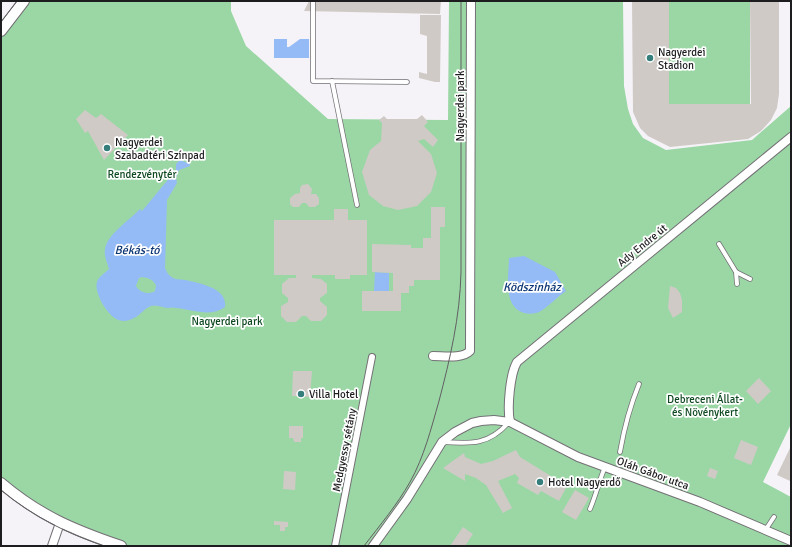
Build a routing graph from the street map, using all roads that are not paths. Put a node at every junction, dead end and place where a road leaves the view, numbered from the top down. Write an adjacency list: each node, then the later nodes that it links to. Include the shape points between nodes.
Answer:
1 (24, 1): 4 (street)
2 (313, 1): 5 (lane, via 313,81)
3 (471, 1): 13 (street, Nagyerdei park, via 470,351 466,355)
4 (1, 32)
5 (332, 81): 6 (lane); 8 (lane)
6 (407, 82)
7 (791, 137): 16 (street, Ady Endre út, via 517,362 512,374)
8 (357, 205)
9 (719, 244): 10 (lane)
10 (736, 272): 11 (lane); 12 (lane)
11 (750, 279)
12 (737, 284)
13 (433, 356)
14 (372, 358): 28 (street, Medgyessy sétány)
15 (639, 384): 18 (lane, via 623,433)
16 (510, 422): 17 (street, via 494,420 472,423); 17 (lane, via 486,440 474,443); 19 (street, Oláh Gábor utca, via 578,457)
17 (442, 442): 29 (street, via 407,499)
18 (620, 452)
19 (605, 467): 21 (lane); 24 (street, Oláh Gábor utca)
20 (1, 483): 23 (street, via 17,497)
21 (590, 509)
22 (774, 517): 24 (lane)
23 (60, 523): 26 (street); 27 (street)
24 (766, 529): 25 (street, Oláh Gábor utca)
25 (791, 541)
26 (52, 546)
27 (121, 546)
28 (335, 546)
29 (373, 546)

